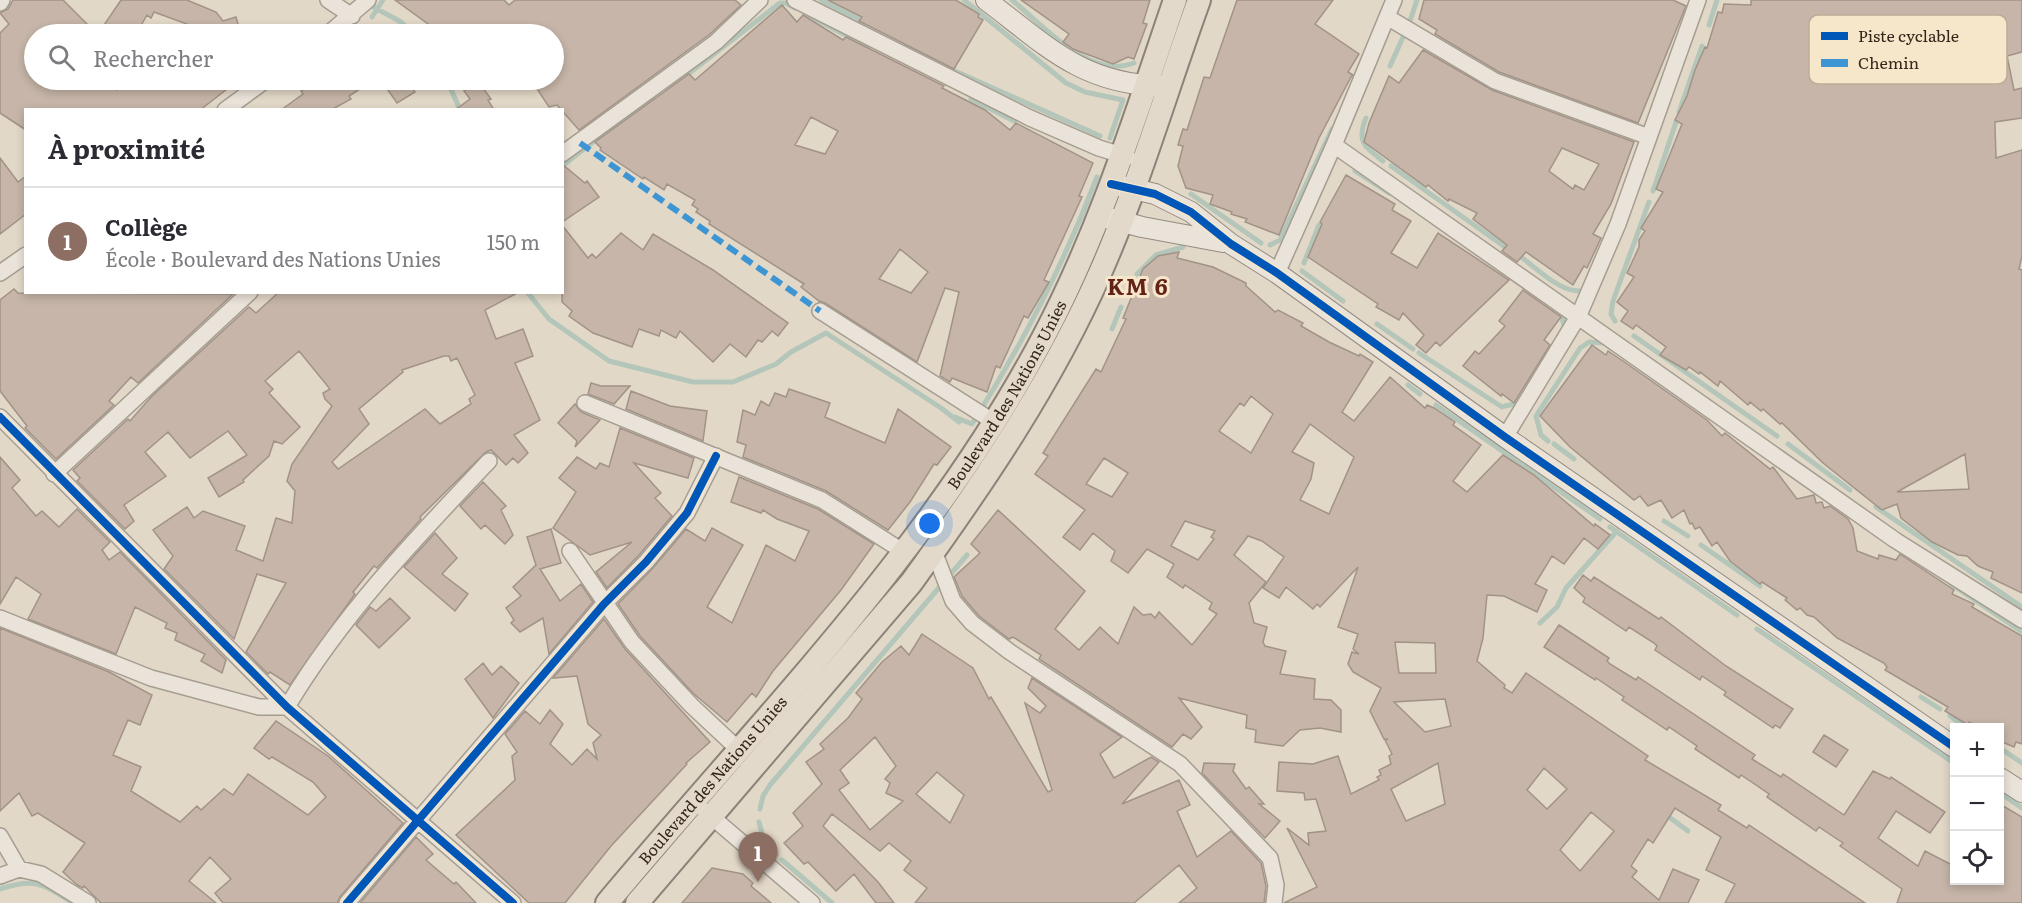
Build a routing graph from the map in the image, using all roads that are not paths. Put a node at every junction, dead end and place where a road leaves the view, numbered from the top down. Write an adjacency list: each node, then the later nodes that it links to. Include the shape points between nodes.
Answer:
1 (328, 0): 10 (street)
2 (368, 0): 10 (street)
3 (760, 0): 18 (street, via 716,42)
4 (795, 0): 19 (street, via 1030,118)
5 (986, 0): 13 (street, via 1087,72 1113,81)
6 (1175, 0): 13 (main road, Boulevard des Nations Unies)
7 (1199, 0): 13 (main road, Boulevard des Nations Unies)
8 (1394, 0): 11 (street)
9 (1698, 0): 16 (street)
10 (352, 16): 12 (street)
11 (1387, 17): 16 (street, via 1495,81); 17 (street)
12 (341, 24)
13 (1157, 86): 19 (main road, Boulevard des Nations Unies); 20 (main road, Boulevard des Nations Unies)
14 (252, 90): 15 (street)
15 (228, 108)
16 (1649, 137): 31 (street)
17 (1334, 145): 28 (street); 31 (street)
18 (564, 153)
19 (1121, 155): 20 (street); 21 (main road, Boulevard des Nations Unies)
20 (1143, 161): 22 (main road, Boulevard des Nations Unies)
21 (1111, 184): 22 (street); 23 (main road, Boulevard des Nations Unies)
22 (1134, 189): 24 (main road, Boulevard des Nations Unies); 25 (street, via 1178,203)
23 (1099, 215): 24 (street); 34 (main road, Boulevard des Nations Unies, via 1060,306)
24 (1121, 222): 25 (street); 39 (main road, Boulevard des Nations Unies, via 1099,276 1041,388)
25 (1231, 244): 28 (street)
26 (24, 256): 27 (street)
27 (0, 273)
28 (1276, 273): 35 (street)
29 (248, 294): 38 (street)
30 (820, 310): 34 (street)
31 (1579, 315): 35 (street); 44 (street, via 1895,540)
32 (585, 403): 36 (street)
33 (0, 417): 38 (street)
34 (994, 422): 41 (main road, Boulevard des Nations Unies)
35 (1505, 438): 46 (street)
36 (716, 456): 41 (street, via 822,500); 42 (street, via 687,513)
37 (489, 461): 45 (street, via 377,580 321,652)
38 (54, 474): 45 (street)
39 (934, 550): 51 (main road, Boulevard des Nations Unies, via 911,583); 62 (street, via 953,601 972,623 1180,764 1269,858 1276,885)
40 (570, 551): 42 (street)
41 (904, 552): 47 (main road, Boulevard des Nations Unies)
42 (604, 604): 47 (street, via 632,642 680,694); 52 (street)
43 (0, 618): 45 (street, via 151,678 259,707)
44 (2022, 620)
45 (287, 708): 52 (street)
46 (1950, 744)
47 (738, 749): 50 (main road, Boulevard des Nations Unies)
48 (2004, 781): 49 (street)
49 (2022, 792)
50 (693, 801): 51 (street); 59 (main road, Boulevard des Nations Unies)
51 (712, 816): 60 (main road, Boulevard des Nations Unies); 61 (street)
52 (420, 820): 57 (street); 58 (street)
53 (0, 836): 54 (street)
54 (20, 869): 55 (street); 56 (street, via 41,874)
55 (0, 876)
56 (88, 903)
57 (347, 903)
58 (513, 903)
59 (607, 903)
60 (637, 903)
61 (812, 903)
62 (1274, 903)

